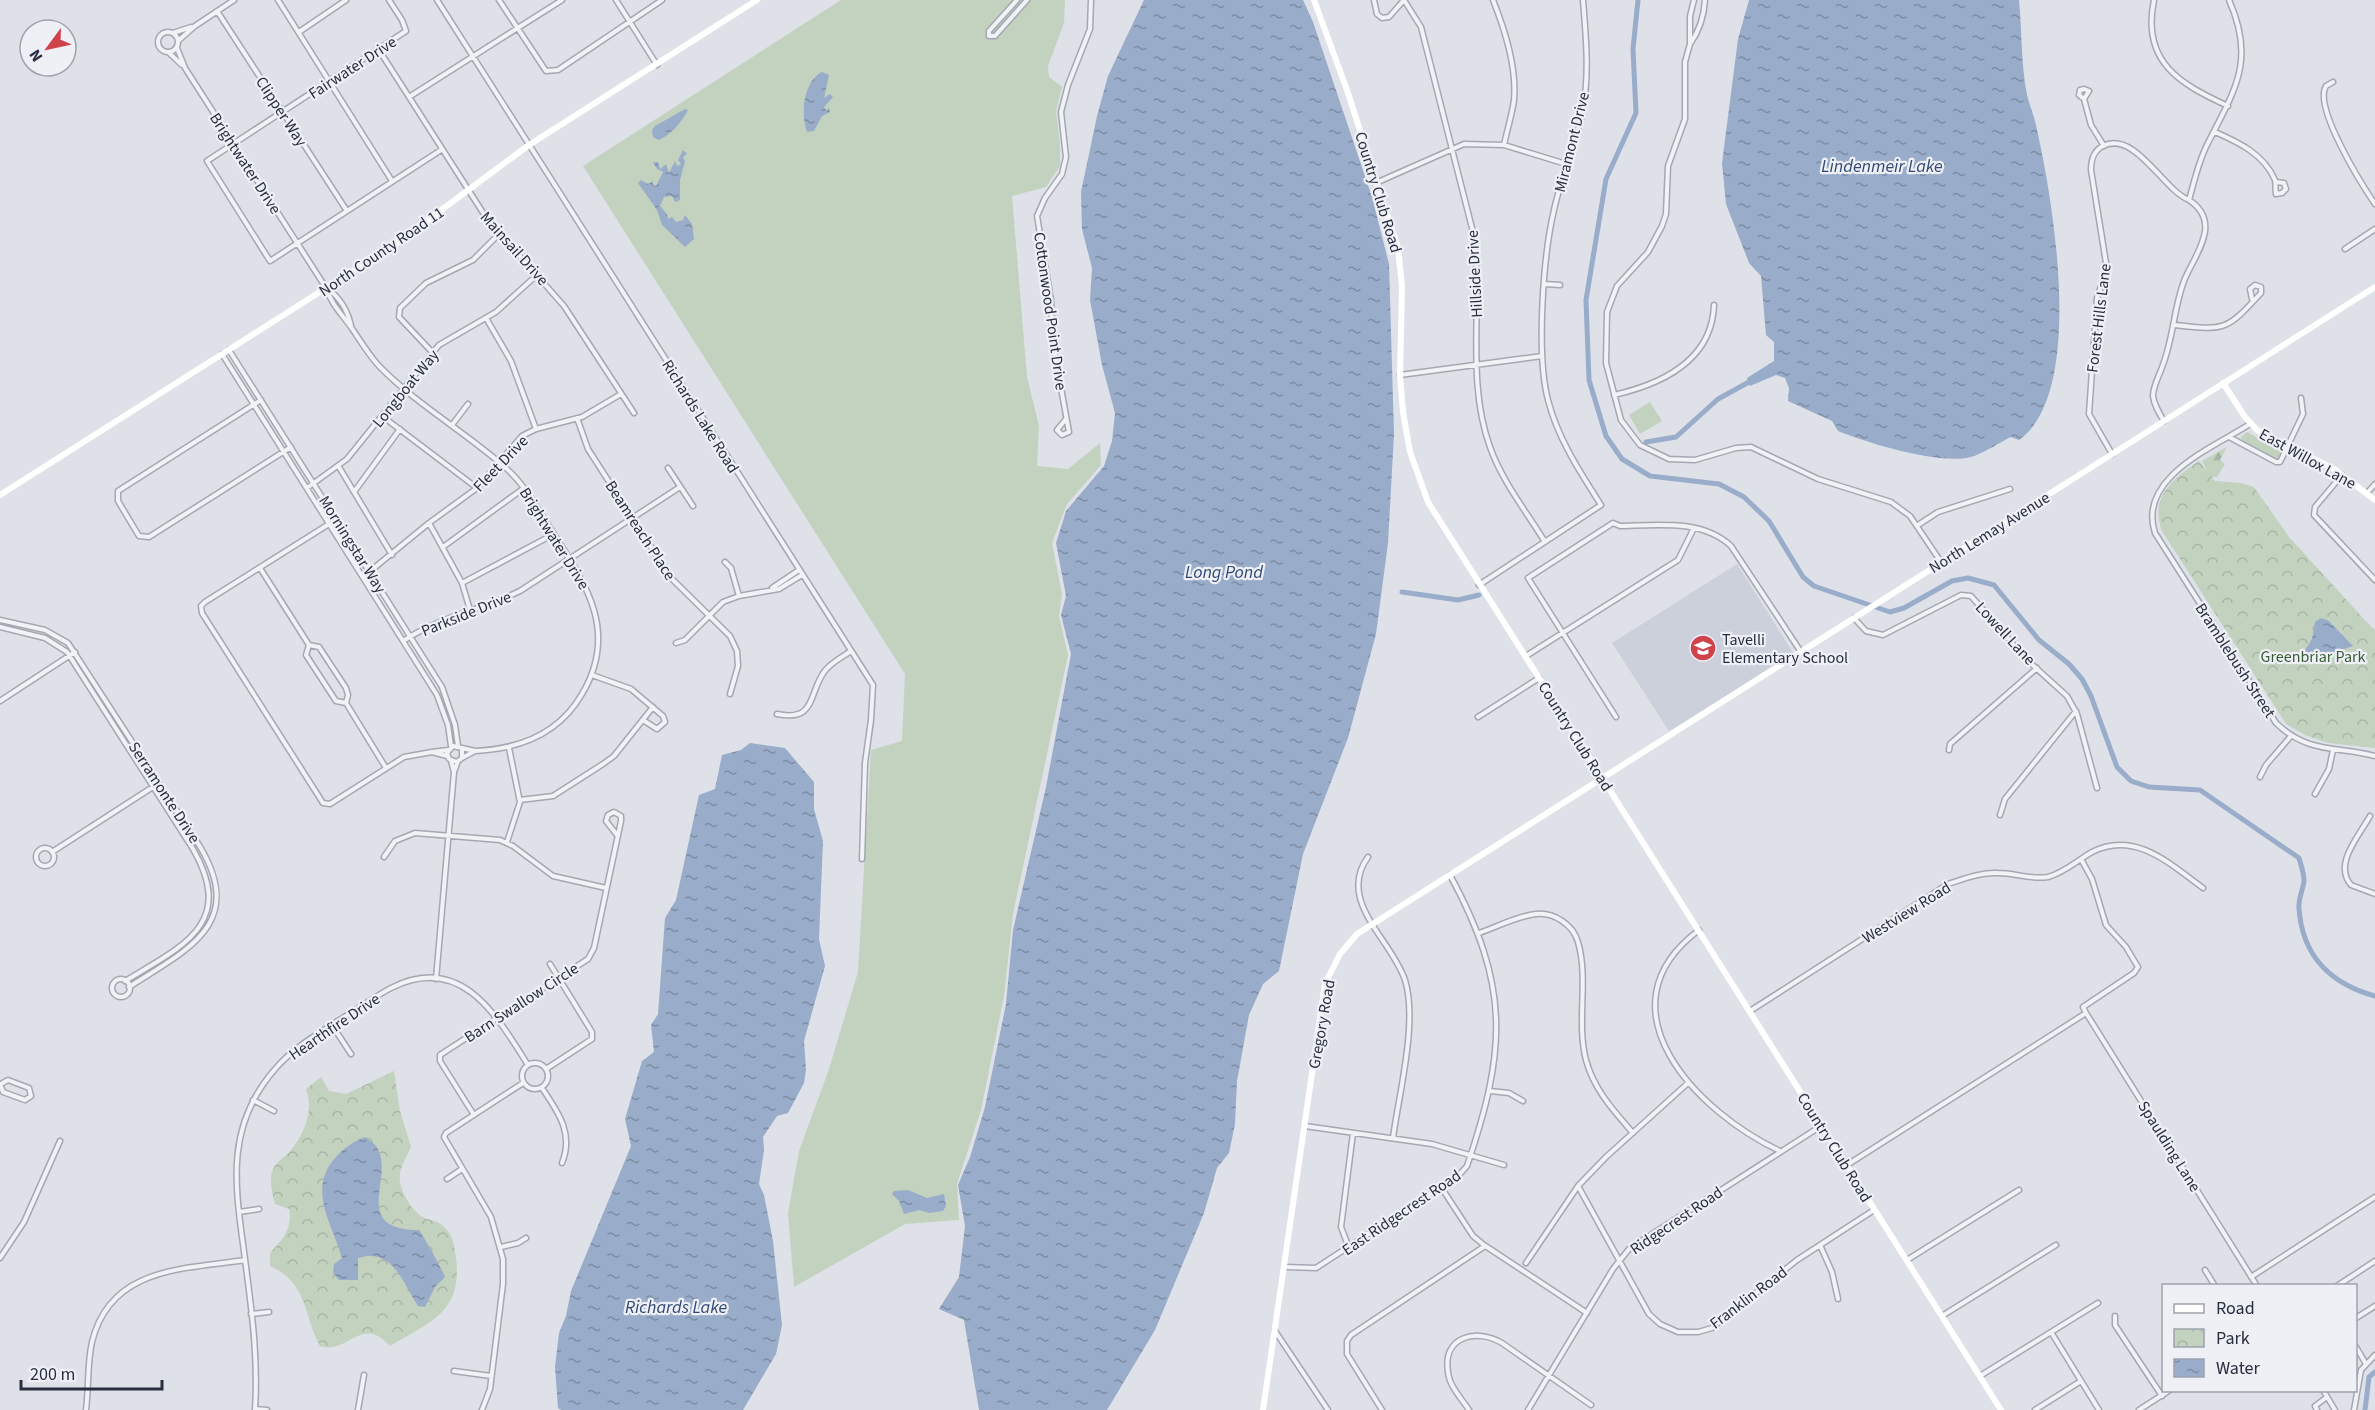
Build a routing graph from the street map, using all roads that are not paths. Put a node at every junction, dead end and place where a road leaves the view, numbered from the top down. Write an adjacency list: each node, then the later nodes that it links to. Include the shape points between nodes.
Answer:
1 (234, 0): 23 (street)
2 (278, 0): 27 (street)
3 (346, 0): 27 (street)
4 (389, 0): 32 (street, Fairwater Drive, via 406,31)
5 (437, 0): 34 (street, Richards Lake Road)
6 (499, 0): 26 (street)
7 (562, 0): 26 (street)
8 (616, 0): 24 (street)
9 (662, 0): 24 (street)
10 (757, 0): 35 (street, North County Road 11)
11 (1017, 0): 12 (street, via 989,31 989,36 995,36)
12 (1027, 0)
13 (1091, 0): 88 (street, Cottonwood Point Drive, via 1090,29 1061,112 1066,158 1062,174 1037,216)
14 (1314, 0): 52 (street, Country Club Road)
15 (1374, 0): 16 (street, via 1377,14 1383,18 1389,17)
16 (1404, 0): 48 (street, Hillside Drive, via 1421,27)
17 (1493, 0): 46 (street, via 1514,79 1514,101)
18 (1583, 0): 50 (street, Miramont Drive, via 1587,75 1579,125)
19 (1694, 0): 30 (street)
20 (1705, 0): 30 (street, via 1700,27)
21 (2154, 0): 41 (street, via 2154,42 2170,72 2182,83)
22 (2229, 0): 41 (street, via 2241,53 2238,80)
23 (217, 11): 25 (street); 42 (street, Clipper Way)
24 (630, 22): 26 (street, via 558,70 546,71); 35 (street)
25 (195, 26): 28 (street); 29 (street)
26 (518, 29): 34 (street)
27 (299, 32): 37 (street)
28 (173, 33): 29 (street); 33 (street, via 163,34 158,42 162,51)
29 (178, 41): 31 (street)
30 (1690, 44): 80 (street, via 1685,62 1685,119 1668,166 1666,214 1648,252 1622,277 1608,307 1606,363)
31 (177, 48): 33 (street); 36 (street, Brightwater Drive)
32 (379, 50): 37 (street, Fairwater Drive); 39 (street, Mainsail Drive)
33 (168, 52): 36 (street, Brightwater Drive)
34 (473, 59): 39 (street); 45 (street, Richards Lake Road)
35 (658, 65): 45 (street, North County Road 11)
36 (185, 68): 44 (street, Brightwater Drive)
37 (330, 82): 42 (street, Fairwater Drive); 51 (street)
38 (2333, 82): 56 (street, via 2326,86 2324,95 2339,143)
39 (410, 97): 49 (street, Mainsail Drive)
40 (2084, 99): 47 (street, via 2091,125)
41 (2228, 106): 43 (street)
42 (283, 111): 44 (street, Fairwater Drive); 57 (street, Clipper Way)
43 (2215, 132): 53 (street, via 2258,156); 55 (street, via 2197,170)
44 (233, 144): 60 (street, Brightwater Drive); 60 (street, Fairwater Drive, via 207,160 270,261)
45 (529, 145): 54 (street, North County Road 11); 128 (street, Richards Lake Road)
46 (1504, 145): 48 (street, via 1464,144); 50 (street)
47 (2103, 146): 55 (street, via 2119,144 2134,151 2171,190); 98 (street, Forest Hills Lane, via 2091,163 2107,269 2097,298 2089,414)
48 (1453, 148): 52 (street); 75 (street, Hillside Drive, via 1475,246)
49 (441, 150): 51 (street); 54 (street, Mainsail Drive)
50 (1566, 164): 63 (street, Miramont Drive, via 1550,228)
51 (392, 181): 57 (street)
52 (1378, 182): 76 (street, Country Club Road, via 1401,271)
53 (2276, 182)
54 (468, 190): 59 (street, Mainsail Drive); 66 (street, North County Road 11, via 428,222)
55 (2189, 200): 70 (street, via 2197,207 2205,233 2202,248 2179,295)
56 (2375, 204)
57 (347, 211): 60 (street)
58 (2375, 229): 61 (street)
59 (499, 234): 62 (street, Mainsail Drive); 72 (street, via 466,265 426,283 400,308 399,317)
60 (298, 243): 66 (street, Brightwater Drive)
61 (2345, 249)
62 (538, 274): 69 (street, Longboat Way); 79 (street, Mainsail Drive, via 576,322)
63 (1545, 284): 64 (street); 74 (street, Miramont Drive)
64 (1560, 285)
65 (2375, 287): 77 (street, North Lemay Avenue)
66 (327, 288): 71 (street, North County Road 11); 78 (street, Brightwater Drive, via 336,295 349,315 351,327 377,363)
67 (2252, 299): 70 (street, via 2241,315 2223,327)
68 (1714, 305): 80 (street, via 1713,324 1706,340 1688,362 1657,383)
69 (486, 318): 72 (street, Longboat Way); 93 (street, via 511,361)
70 (2175, 325): 89 (street, via 2154,390 2155,405)
71 (229, 350): 73 (street, North County Road 11); 82 (street, Morningstar Way)
72 (432, 352): 78 (street, Longboat Way)
73 (222, 354): 83 (street, Morningstar Way); 112 (street, North County Road 11)
74 (1542, 356): 75 (street); 121 (street, Miramont Drive, via 1555,423 1601,506)
75 (1476, 365): 76 (street); 121 (street, Hillside Drive, via 1483,421 1493,456)
76 (1400, 375): 134 (street, Country Club Road, via 1405,426 1420,484)
77 (2223, 383): 89 (street, North Lemay Avenue); 90 (street, East Willox Lane)
78 (404, 387): 86 (street, Longboat Way); 91 (street, Brightwater Drive)
79 (621, 394): 85 (street, Mainsail Drive); 87 (street, Fleet Drive)
80 (1614, 396): 118 (street, via 1621,420 1632,436 1659,456 1695,460 1751,447 1818,479 1891,502)
81 (2301, 398): 96 (street, via 2303,414)
82 (261, 400): 83 (street); 95 (street, Morningstar Way)
83 (254, 404): 97 (street, Morningstar Way); 97 (street, via 118,491 118,501 139,536 149,537)
84 (468, 404): 91 (street)
85 (634, 413)
86 (382, 416): 92 (street); 100 (street, Longboat Way)
87 (578, 418): 93 (street, Fleet Drive); 115 (street, Beamreach Place, via 588,448)
88 (1066, 419)
89 (2164, 421): 98 (street, North Lemay Avenue)
90 (2250, 424): 94 (street); 96 (street, East Willox Lane)
91 (452, 425): 99 (street, Brightwater Drive)
92 (400, 429): 107 (street); 110 (street)
93 (536, 429): 99 (street, Fleet Drive, via 516,441)
94 (2229, 437): 96 (street, via 2277,462); 164 (street, Bramblebush Street, via 2168,477 2157,492 2152,519 2158,539 2269,713)
95 (291, 447): 97 (street); 103 (street, Morningstar Way)
96 (2289, 447): 102 (street, East Willox Lane)
97 (284, 452): 106 (street, Morningstar Way)
98 (2112, 454): 126 (street, North Lemay Avenue)
99 (499, 462): 107 (street, Fleet Drive); 108 (street, Brightwater Drive)
100 (339, 467): 103 (street, Longboat Way); 110 (street)
101 (668, 468): 105 (street)
102 (2343, 474): 111 (street, East Willox Lane); 132 (street, via 2315,507 2314,515)
103 (314, 483): 106 (street, Longboat Way); 129 (street, Morningstar Way)
104 (2375, 484): 111 (street)
105 (680, 487): 114 (street); 115 (street, Parkside Drive)
106 (307, 488): 117 (street, Morningstar Way)
107 (477, 488): 116 (street, Fleet Drive)
108 (524, 488): 120 (street, Brightwater Drive); 122 (street)
109 (2010, 489): 118 (street, via 1938,512)
110 (354, 492): 123 (street)
111 (2367, 493): 113 (street, East Willox Lane)
112 (0, 495)
113 (2375, 500)
114 (693, 506)
115 (632, 518): 124 (street, Parkside Drive); 138 (street, Beamreach Place, via 675,584)
116 (429, 523): 122 (street); 123 (street, Fleet Drive)
117 (329, 524): 127 (street); 131 (street, Morningstar Way)
118 (1918, 525): 126 (street)
119 (1694, 528): 142 (street, via 1678,560); 142 (street, via 1613,523 1528,578); 149 (street, via 1710,531 1731,546)
120 (554, 534): 124 (street, Brightwater Drive); 133 (street)
121 (1545, 542): 134 (street)
122 (443, 547): 133 (street)
123 (392, 555): 129 (street, Fleet Drive)
124 (569, 558): 137 (street, Parkside Drive, via 520,591); 153 (street, Brightwater Drive, via 585,584 595,612 598,640)
125 (725, 562): 136 (street, via 731,568)
126 (1941, 562): 139 (street, North Lemay Avenue)
127 (260, 568): 146 (street); 175 (street, via 201,606 202,613 323,803 330,804)
128 (799, 570): 130 (street, Richards Lake Road); 135 (street)
129 (370, 572): 131 (street, Fleet Drive); 143 (street, Morningstar Way)
130 (802, 575): 135 (street, via 779,589); 147 (street, Richards Lake Road)
131 (363, 577): 144 (street, Morningstar Way)
132 (2375, 580)
133 (462, 583): 137 (street)
134 (1479, 585): 151 (street, Country Club Road)
135 (772, 588): 136 (street)
136 (739, 596): 138 (street, via 723,602)
137 (470, 610): 143 (street, Parkside Drive, via 429,624)
138 (708, 615): 145 (street, via 685,640); 155 (street, Beamreach Place, via 730,636 737,651 737,674)
139 (1854, 618): 149 (street, North Lemay Avenue); 152 (street, Lowell Lane, via 1866,631 1883,635 1961,595 1971,596)
140 (0, 620): 148 (street, Serramonte Drive, via 45,630 60,637)
141 (0, 627): 150 (street, Serramonte Drive, via 45,638)
142 (1563, 633): 151 (street); 162 (street)
143 (411, 636): 144 (street, Parkside Drive); 165 (street, Morningstar Way, via 450,703)
144 (403, 640): 166 (street, Morningstar Way, via 437,695 448,726)
145 (676, 643)
146 (309, 645): 157 (street, via 319,647 346,688); 157 (street, via 306,655 315,671 336,701)
147 (851, 651): 160 (street, via 827,668 805,710 792,716); 194 (street, Richards Lake Road, via 873,685 865,763)
148 (75, 652): 150 (street); 179 (street, Serramonte Drive)
149 (1801, 652): 177 (street, North Lemay Avenue)
150 (70, 656): 156 (street); 180 (street, Serramonte Drive)
151 (1525, 657): 154 (street, Country Club Road)
152 (2037, 668): 159 (street, Lowell Lane, via 2067,696); 168 (street, via 1950,744)
153 (591, 675): 158 (street, via 631,689); 167 (street, Brightwater Drive, via 579,700 561,720 537,738)
154 (1539, 678): 161 (street); 177 (street, Country Club Road)
155 (730, 694)
156 (0, 701)
157 (346, 703): 175 (street)
158 (652, 707): 163 (street); 163 (street, via 663,716 664,725 657,729)
159 (2076, 711): 181 (street, Lowell Lane); 184 (street, via 2005,800)
160 (777, 714)
161 (1478, 717)
162 (1616, 717)
163 (644, 720): 183 (street, via 603,764 553,795)
164 (2291, 736): 169 (street, Bramblebush Street, via 2310,746); 178 (street)
165 (460, 747): 166 (street); 170 (street); 174 (street, Morningstar Way)
166 (450, 748): 171 (street); 173 (street)
167 (509, 748): 170 (street, Brightwater Drive); 183 (street)
168 (1949, 750)
169 (2333, 750): 172 (street, Bramblebush Street); 182 (street, via 2329,769)
170 (475, 751): 174 (street)
171 (432, 753): 173 (street); 175 (street, via 404,757)
172 (2375, 756)
173 (449, 758): 174 (street); 176 (street)
174 (460, 760): 176 (street)
175 (386, 768)
176 (454, 772): 187 (street)
177 (1602, 777): 196 (street, Gregory Road); 203 (street, Country Club Road)
178 (2260, 777)
179 (159, 783): 180 (street); 189 (street, Serramonte Drive)
180 (153, 787): 190 (street, Serramonte Drive); 191 (street)
181 (2097, 788)
182 (2315, 794)
183 (520, 800): 188 (street)
184 (2000, 815)
185 (2370, 816): 199 (street, via 2346,858 2343,872 2353,887)
186 (617, 835): 186 (street, Barn Swallow Circle, via 621,816 611,813 606,821); 197 (street, Barn Swallow Circle)
187 (448, 836): 188 (street); 192 (street, via 402,836); 208 (street)
188 (507, 842): 197 (street, via 553,876)
189 (199, 845): 190 (street); 201 (street, Serramonte Drive, via 217,884)
190 (193, 849): 200 (street, Serramonte Drive, via 209,885)
191 (52, 852): 191 (street, via 40,850 36,854 38,863 51,863)
192 (384, 857)
193 (1368, 857): 202 (street, via 1358,888)
194 (862, 859)
195 (2081, 859): 198 (street, Westview Road, via 2108,847 2144,848); 212 (street, Westview Road, via 2048,876 1987,873 1948,884); 213 (street, Spaulding Lane, via 2095,885 2106,925 2138,967 2083,1007)
196 (1450, 874): 202 (street, Gregory Road); 204 (street, East Ridgecrest Road)
197 (606, 888): 209 (street, Barn Swallow Circle, via 594,948 588,959)
198 (2203, 888)
199 (2375, 894)
200 (206, 914): 201 (street); 205 (street, via 197,931)
201 (213, 916): 206 (street, Serramonte Drive, via 200,938)
202 (1372, 923): 228 (street, Gregory Road, via 1340,954 1325,984); 232 (street, via 1398,963 1409,997 1409,1026)
203 (1699, 930): 212 (street, Country Club Road); 220 (street, via 1673,953 1661,975 1656,1006 1663,1045)
204 (1479, 933): 223 (street, East Ridgecrest Road, via 1496,1004); 231 (street, via 1535,914 1553,916 1571,928 1581,959 1586,1060 1594,1083)
205 (165, 956): 206 (street); 210 (street)
206 (169, 961): 211 (street, Serramonte Drive)
207 (550, 964): 209 (street)
208 (435, 979): 214 (street, Hearthfire Drive, via 470,990); 215 (street, Hearthfire Drive, via 395,986)
209 (558, 979): 214 (street, Barn Swallow Circle); 218 (street, via 592,1032 592,1039)
210 (125, 981): 211 (street); 211 (street, via 114,982 114,993 124,996)
211 (129, 987)
212 (1750, 1011): 229 (street, Country Club Road)
213 (2086, 1013): 238 (street); 262 (street, Spaulding Lane)
214 (498, 1017): 217 (street, Hearthfire Drive); 227 (street, Barn Swallow Circle, via 440,1058)
215 (332, 1025): 216 (street); 224 (street, Hearthfire Drive, via 288,1056)
216 (351, 1054)
217 (528, 1065): 218 (street, via 536,1063); 219 (street, via 522,1074)
218 (546, 1069): 222 (street, via 548,1077)
219 (523, 1083): 222 (street, via 530,1089); 227 (street)
220 (1688, 1083): 231 (street); 234 (street, via 1731,1124)
221 (0, 1084): 221 (street, via 3,1092 25,1100 31,1096 29,1088 8,1080)
222 (542, 1088): 236 (street, via 565,1130)
223 (1490, 1091): 225 (street, via 1509,1093); 235 (street, East Ridgecrest Road)
224 (254, 1100): 226 (street); 247 (street, Hearthfire Drive, via 236,1159)
225 (1523, 1101)
226 (274, 1111)
227 (474, 1115): 239 (street, via 444,1137)
228 (1305, 1126): 230 (street); 260 (street, Gregory Road)
229 (1822, 1126): 234 (street, Ridgecrest Road); 238 (street, Country Club Road)
230 (1353, 1132): 232 (street); 253 (street, via 1341,1227)
231 (1633, 1133): 241 (street)
232 (1393, 1138): 235 (street, via 1432,1144)
233 (60, 1141): 254 (street, via 24,1222)
234 (1781, 1151): 256 (street, Ridgecrest Road, via 1652,1233)
235 (1470, 1156): 237 (street); 242 (street, East Ridgecrest Road, via 1467,1166)
236 (562, 1163)
237 (1504, 1165)
238 (1847, 1165): 246 (street, Country Club Road)
239 (462, 1169): 240 (street); 252 (street, via 491,1217)
240 (447, 1179)
241 (1578, 1186): 256 (street, Franklin Road); 259 (street)
242 (1441, 1187): 251 (street, via 1473,1236); 253 (street, East Ridgecrest Road)
243 (2019, 1190): 257 (street)
244 (2375, 1197): 262 (street)
245 (259, 1209): 247 (street)
246 (1875, 1210): 249 (street, Franklin Road); 257 (street, Country Club Road)
247 (238, 1212): 255 (street, Hearthfire Drive)
248 (526, 1238): 252 (street)
249 (1820, 1245): 256 (street, Franklin Road, via 1712,1328 1698,1332 1678,1332 1649,1314); 266 (street)
250 (2056, 1245): 272 (street)
251 (1485, 1246): 271 (street); 300 (street, via 1351,1335 1346,1344 1347,1354)
252 (501, 1247): 283 (street, via 503,1284)
253 (1348, 1248): 260 (street, East Ridgecrest Road, via 1316,1268)
254 (0, 1258)
255 (245, 1260): 270 (street, Hearthfire Drive); 293 (street, via 156,1274 138,1281 115,1299 98,1324 91,1344)
256 (1619, 1260): 271 (street, Ridgecrest Road)
257 (1907, 1260): 272 (street, Country Club Road)
258 (2375, 1262): 265 (street)
259 (1526, 1263)
260 (1285, 1267): 275 (street, Gregory Road)
261 (2205, 1270): 263 (street)
262 (2251, 1276): 264 (street, Spaulding Lane)
263 (2214, 1284)
264 (2256, 1284)
265 (2340, 1284)
266 (1838, 1299)
267 (2098, 1303): 276 (street)
268 (2375, 1306): 274 (street)
269 (269, 1312): 270 (street)
270 (251, 1314): 294 (street, Hearthfire Drive, via 257,1365)
271 (1587, 1314): 282 (street, Ridgecrest Road)
272 (1942, 1316): 284 (street, Country Club Road)
273 (2115, 1316): 290 (street, via 2115,1324)
274 (2357, 1317)
275 (1275, 1330): 298 (street, Gregory Road); 299 (street)
276 (2051, 1332): 284 (street); 285 (street)
277 (2357, 1350): 279 (street)
278 (2375, 1355): 279 (street)
279 (2366, 1364): 286 (street)
280 (454, 1371): 283 (street)
281 (363, 1375): 296 (street)
282 (1549, 1375): 292 (street); 301 (street, via 1490,1336 1462,1339 1450,1351 1447,1372); 302 (street, Ridgecrest Road)
283 (491, 1376): 297 (street)
284 (1980, 1376): 303 (street, Country Club Road)
285 (2081, 1381): 304 (street); 305 (street)
286 (2357, 1388)
287 (2167, 1392): 290 (street)
288 (2325, 1392): 291 (street)
289 (2356, 1392): 309 (street)
290 (2162, 1396): 306 (street)
291 (2327, 1397): 307 (street, via 2315,1406); 308 (street)
292 (1591, 1405)
293 (86, 1410)
294 (255, 1410): 295 (street)
295 (267, 1410)
296 (358, 1410)
297 (482, 1410)
298 (1263, 1410)
299 (1328, 1410)
300 (1382, 1410)
301 (1469, 1410)
302 (1527, 1410)
303 (2001, 1410)
304 (2036, 1410)
305 (2099, 1410)
306 (2139, 1410)
307 (2317, 1410)
308 (2335, 1410)
309 (2354, 1410)

